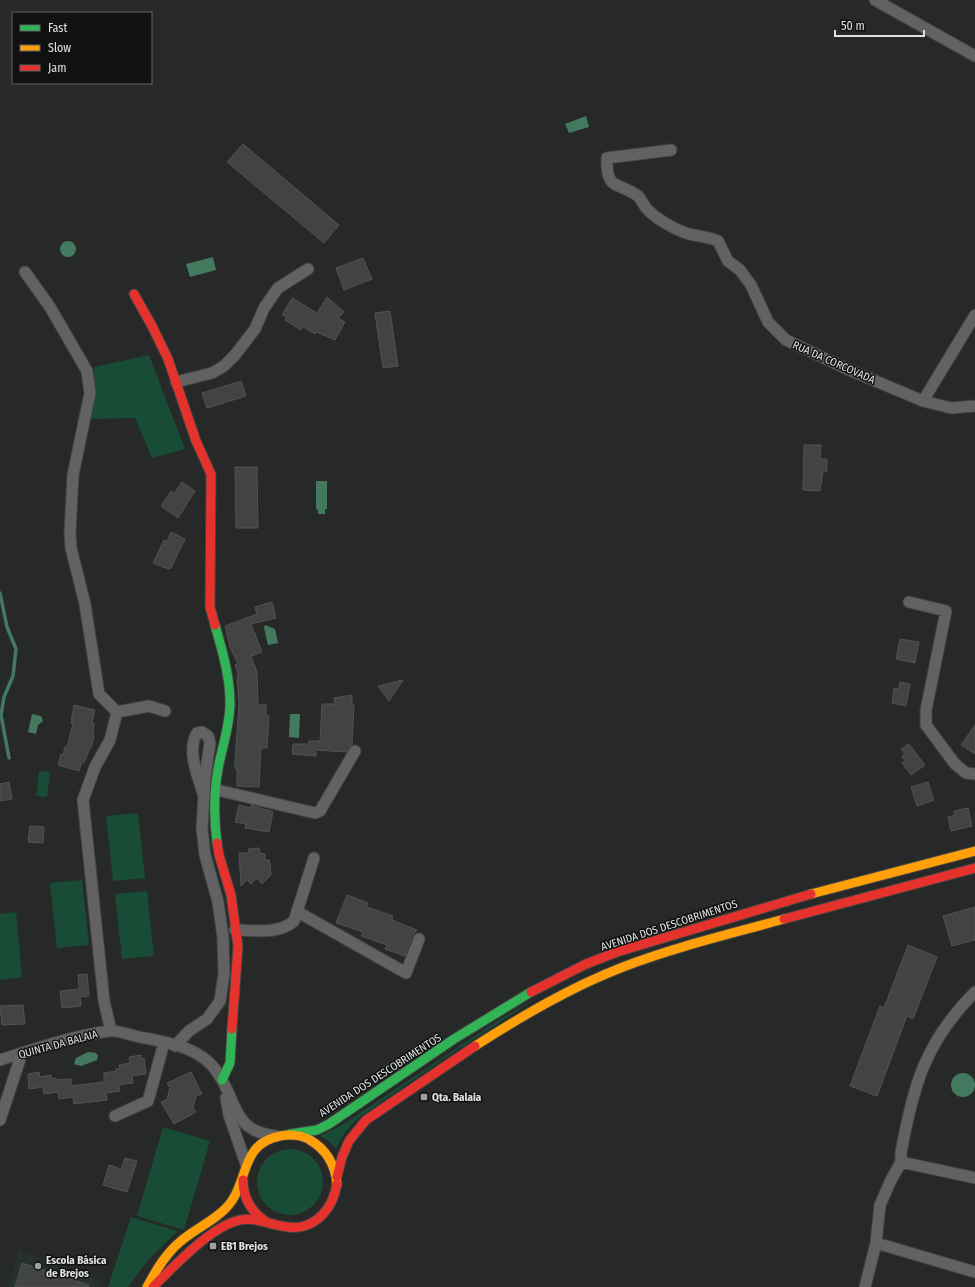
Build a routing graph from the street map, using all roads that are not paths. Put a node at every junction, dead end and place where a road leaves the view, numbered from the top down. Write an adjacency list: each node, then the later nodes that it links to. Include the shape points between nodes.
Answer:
1 (875, 0): 2 (street)
2 (975, 56)
3 (671, 150): 9 (street, RUA DA CORCOVADA, via 607,158 606,173 613,184 638,196 649,211 665,222 686,233 707,236 718,241 728,261 740,270 751,285 768,322 786,340 846,369)
4 (308, 269): 8 (street, via 278,288 254,329 224,366 212,373)
5 (25, 272): 13 (street, via 50,307 87,371 90,393 73,475 71,548 85,604 99,694)
6 (134, 294): 8 (street, via 156,332)
7 (975, 315): 9 (street)
8 (176, 382): 16 (street, via 195,439 211,474 210,607 227,671 230,702)
9 (923, 401): 10 (street, RUA DA CORCOVADA, via 951,408)
10 (975, 406)
11 (909, 602): 15 (street, via 946,611 926,710 926,725 954,764 966,773)
12 (165, 711): 13 (street, via 149,706)
13 (117, 712): 25 (street, via 110,740 95,767 83,800 104,1001)
14 (355, 751): 16 (street, via 320,811 315,813)
15 (975, 774)
16 (217, 790): 22 (street, via 216,833 219,855 231,895)
17 (204, 797): 17 (street, via 210,742 208,736 202,732 197,733 193,749); 26 (street, via 202,828 205,855 218,902 223,936 224,974 220,1001 208,1019)
18 (975, 851): 32 (street, AVENIDA DOS DESCOBRIMENTOS, via 750,911 636,945 587,964 501,1010 330,1124 317,1130)
19 (314, 858): 21 (street)
20 (975, 868): 36 (street, via 655,956 568,991 514,1021 358,1126 341,1157)
21 (298, 912): 22 (street, via 294,921 285,928); 23 (street, via 406,973)
22 (235, 930): 29 (street, via 238,946 230,1063)
23 (419, 938)
24 (975, 992): 34 (street, via 948,1022 926,1060 908,1110)
25 (111, 1031): 26 (street, QUINTA DA BALAIA); 27 (street, QUINTA DA BALAIA)
26 (170, 1044): 29 (street, QUINTA DA BALAIA, via 184,1048 208,1061); 30 (street, via 148,1101)
27 (22, 1053): 28 (street, QUINTA DA BALAIA); 31 (street)
28 (0, 1060)
29 (222, 1080): 33 (street, QUINTA DA BALAIA, via 230,1093 237,1114 244,1123 253,1131); 35 (street, QUINTA DA BALAIA, via 228,1115)
30 (115, 1116)
31 (0, 1120)
32 (290, 1134): 33 (street); 36 (street, via 304,1136 326,1151 333,1161)
33 (278, 1136): 35 (street, via 259,1146 252,1153)
34 (901, 1162): 37 (street); 39 (street, via 880,1204)
35 (244, 1169): 38 (street, via 243,1187 246,1199 252,1211); 41 (street, via 236,1195 230,1204 220,1214 180,1241 159,1264)
36 (337, 1177): 38 (street, via 334,1199 320,1218 300,1228)
37 (975, 1178)
38 (272, 1226): 42 (street, via 248,1220 236,1221 225,1226 196,1246)
39 (876, 1243): 40 (street); 43 (street)
40 (975, 1272)
41 (147, 1287)
42 (153, 1287)
43 (865, 1287)

